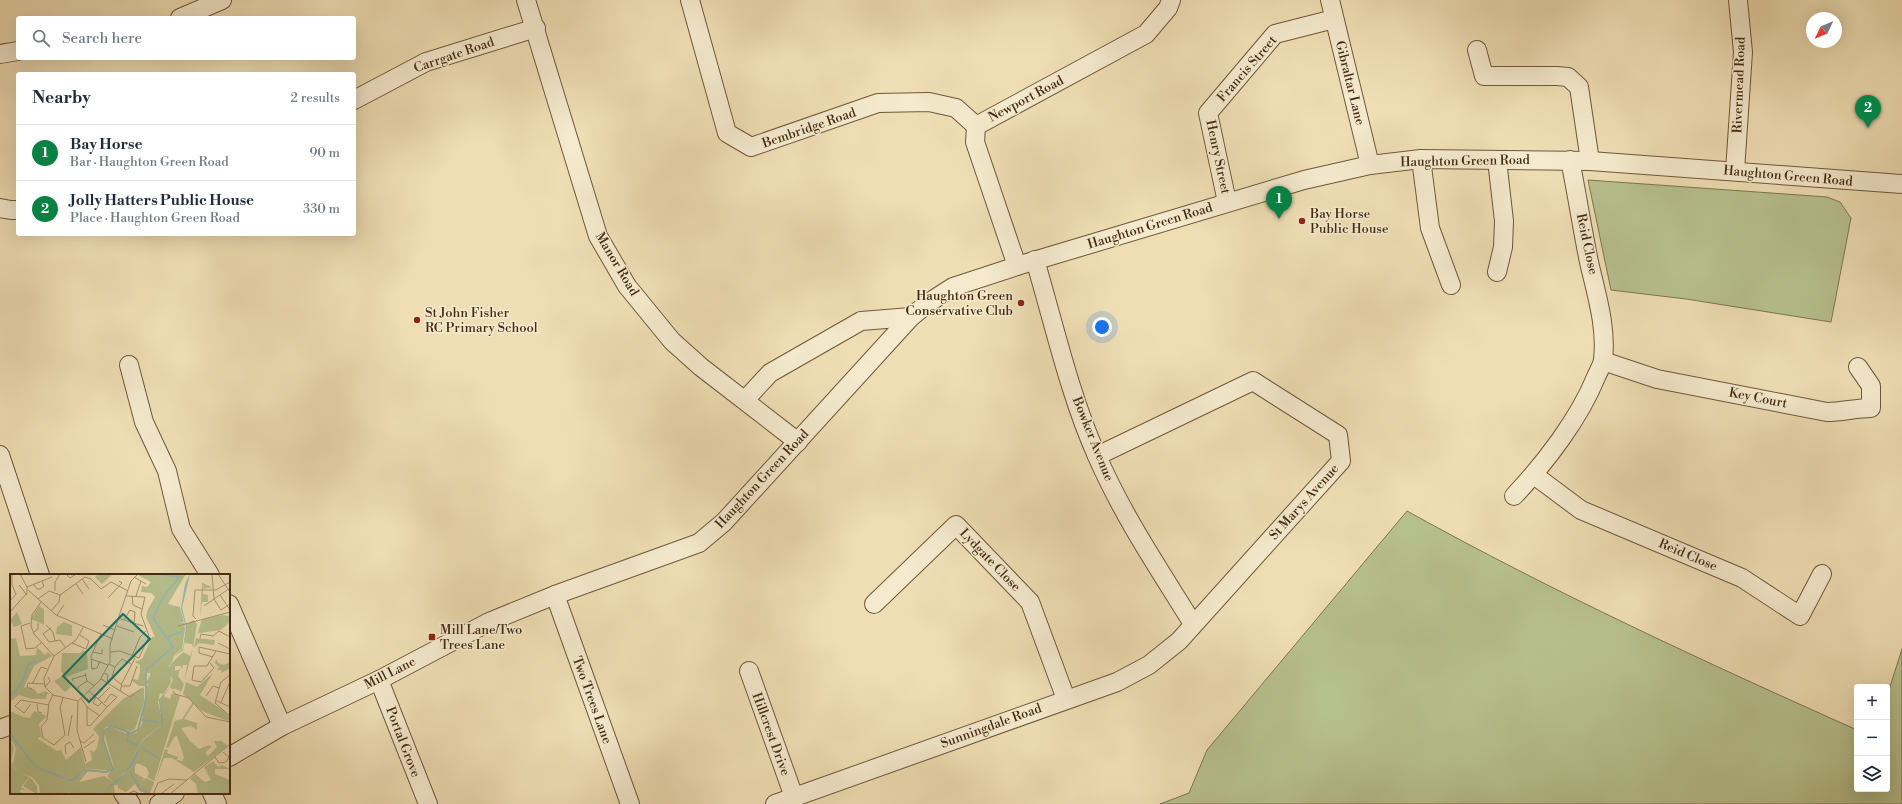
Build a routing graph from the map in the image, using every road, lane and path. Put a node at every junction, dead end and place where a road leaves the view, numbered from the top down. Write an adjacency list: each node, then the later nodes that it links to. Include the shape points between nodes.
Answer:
1 (222, 0): 7 (street)
2 (526, 0): 9 (street, Manor Road)
3 (690, 0): 15 (street, Bembridge Road, via 727,132 751,147 878,104 929,102 956,108)
4 (1171, 0): 15 (street, Newport Road, via 1168,8 1146,34)
5 (1330, 0): 8 (street, Gibraltar Lane)
6 (1738, 0): 21 (street, Rivermead Road, via 1743,52)
7 (185, 16)
8 (1334, 19): 14 (street, Francis Street, via 1275,34); 20 (street, Gibraltar Lane)
9 (536, 28): 13 (street, Carrgate Road, via 426,62); 34 (street, Manor Road, via 598,236 627,286 672,341)
10 (1477, 50): 19 (street, via 1484,76 1557,76 1568,78 1579,87)
11 (16, 51): 12 (street)
12 (0, 54)
13 (356, 99)
14 (1208, 113): 23 (street, Henry Street)
15 (976, 126): 27 (street, Newport Road, via 974,142)
16 (1421, 159): 17 (street, Haughton Green Road); 20 (street, Haughton Green Road); 29 (street, via 1430,228)
17 (1497, 160): 18 (street, Haughton Green Road); 28 (street, via 1504,221 1503,247)
18 (1570, 160): 19 (street, Haughton Green Road); 31 (street, Reid Close, via 1596,285 1603,332)
19 (1590, 161): 21 (street, Haughton Green Road)
20 (1370, 165): 23 (street, Haughton Green Road, via 1304,180)
21 (1735, 171): 22 (street, Haughton Green Road)
22 (1902, 184)
23 (1227, 202): 26 (street, Haughton Green Road)
24 (0, 208): 25 (street)
25 (16, 210)
26 (1035, 260): 27 (street, Haughton Green Road); 36 (street, Bowker Avenue, via 1076,399)
27 (1018, 266): 30 (street, Haughton Green Road, via 953,287)
28 (1496, 272)
29 (1451, 285)
30 (911, 317): 34 (street, via 860,321 770,373); 35 (street, Haughton Green Road)
31 (1603, 361): 33 (street, Key Court, via 1657,379 1827,412 1871,408 1871,386); 38 (street, Reid Close, via 1584,400)
32 (129, 365): 41 (street, via 144,422 167,471 181,529)
33 (1858, 367)
34 (745, 400): 35 (street, Manor Road)
35 (798, 442): 43 (street, Haughton Green Road, via 724,522 699,542)
36 (1097, 456): 46 (street, Bowker Avenue, via 1129,520); 46 (street, St Marys Avenue, via 1253,381 1338,435 1341,461)
37 (1, 460): 40 (street)
38 (1534, 475): 39 (street, Reid Close); 42 (street, Reid Close, via 1581,510 1742,578 1800,616)
39 (1514, 496)
40 (40, 574)
41 (209, 574)
42 (1822, 574)
43 (555, 595): 48 (street, Mill Lane, via 490,622); 62 (street, Two Trees Lane)
44 (874, 604): 49 (street, Lydgate Close, via 956,525 1030,602)
45 (230, 606): 51 (street)
46 (1193, 624): 49 (street, Sunningdale Road, via 1179,641 1149,665 1117,682)
47 (748, 671): 57 (street, Hillcrest Drive)
48 (379, 680): 51 (street, Mill Lane); 61 (street, Portal Grove)
49 (1066, 699): 57 (street, Sunningdale Road)
50 (10, 725): 52 (street)
51 (282, 726): 53 (street, Mill Lane)
52 (0, 729)
53 (230, 756)
54 (124, 794): 58 (street)
55 (174, 794): 59 (street)
56 (212, 794): 60 (street)
57 (794, 797): 63 (street, Sunningdale Road)
58 (131, 804)
59 (159, 804)
60 (217, 804)
61 (428, 804)
62 (630, 804)
63 (774, 804)

